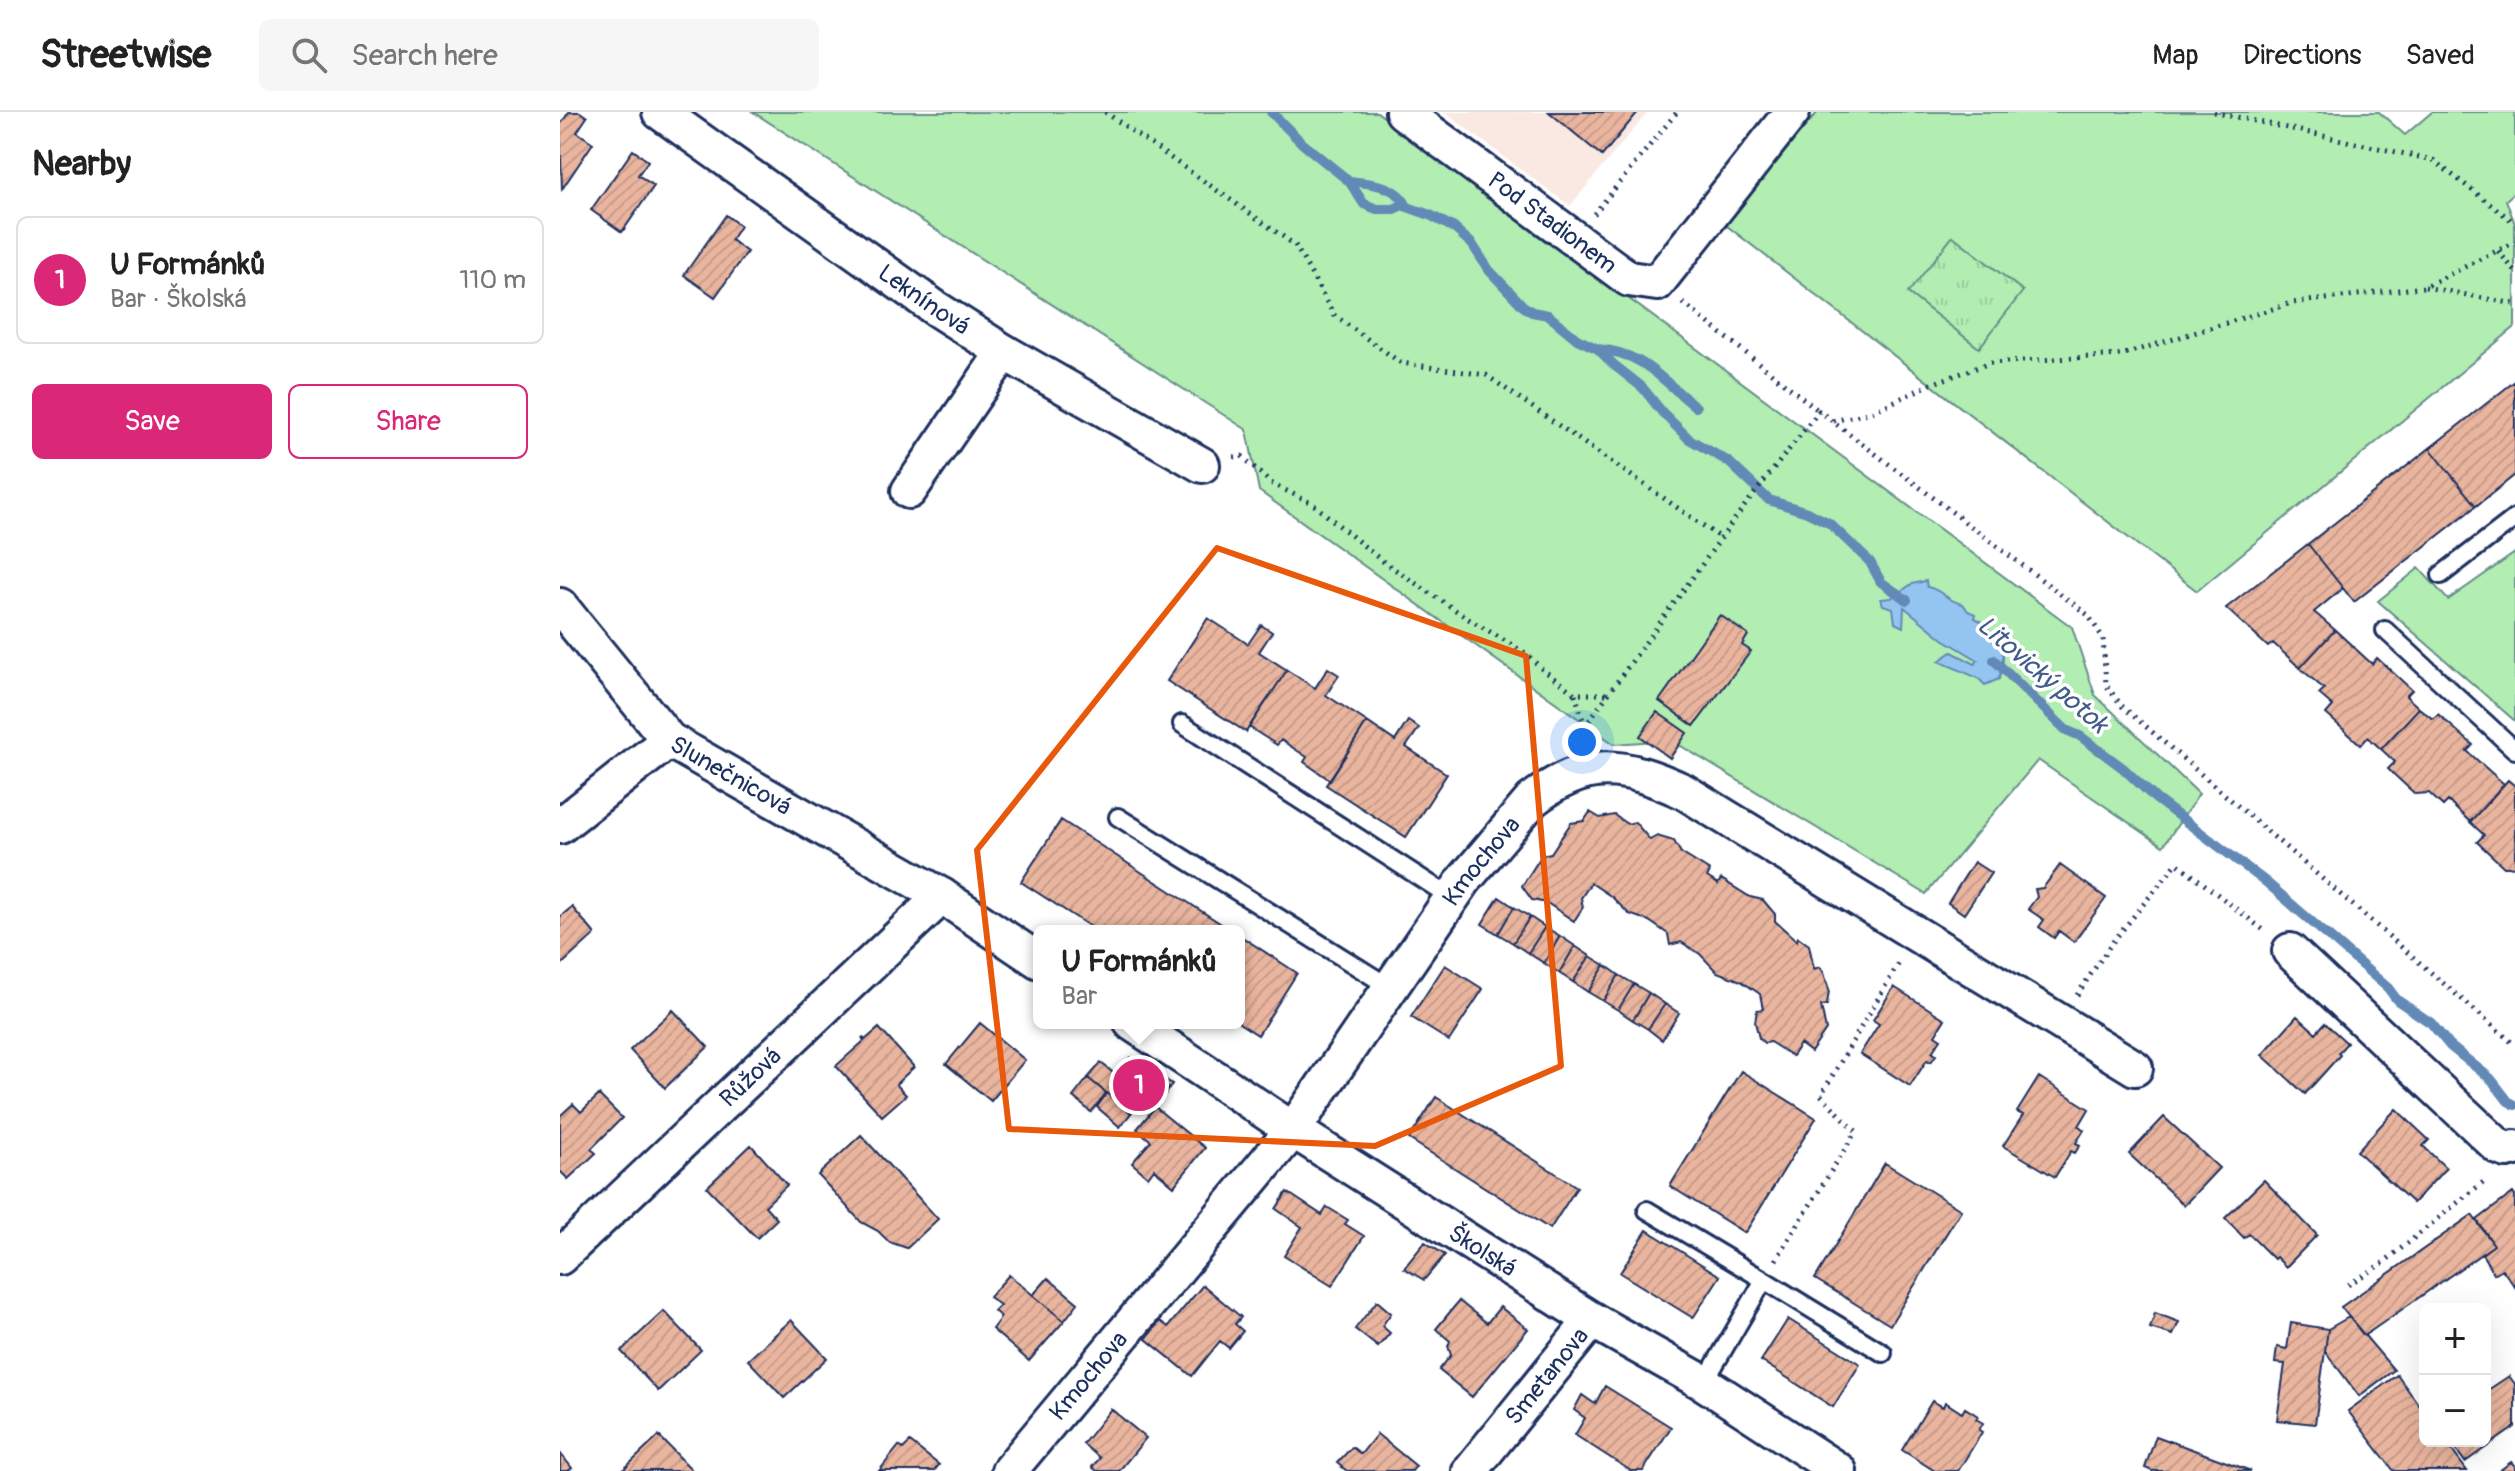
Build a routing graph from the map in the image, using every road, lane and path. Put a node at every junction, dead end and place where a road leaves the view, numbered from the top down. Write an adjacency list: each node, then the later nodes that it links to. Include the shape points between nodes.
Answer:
1 (660, 112): 15 (street, Leknínová)
2 (1105, 112): 21 (path, via 1295,245 1334,315 1401,363 1486,375)
3 (1403, 112): 8 (street, Pod Stadionem)
4 (1677, 112): 8 (path)
5 (1792, 112): 12 (street)
6 (2214, 112): 7 (path, via 2433,160)
7 (2515, 223)
8 (1574, 238): 12 (street, Pod Stadionem, via 1629,279)
9 (2515, 242): 10 (path)
10 (2498, 251): 11 (path); 13 (path)
11 (2515, 271)
12 (1657, 283): 16 (path)
13 (2424, 287): 14 (path); 17 (path, via 2292,303 2121,355 1990,363 1872,412)
14 (2515, 304)
15 (1004, 352): 18 (street, Leknínová); 19 (street)
16 (1819, 411): 17 (path); 21 (path)
17 (1832, 421): 42 (path, via 2088,615 2103,638 2106,685 2122,706)
18 (1195, 461): 25 (path, via 1242,456 1271,483 1313,504 1381,560 1527,654)
19 (909, 491)
20 (2515, 518): 22 (lane)
21 (1721, 538): 26 (path)
22 (2441, 575)
23 (560, 606): 29 (street, Slunečnicová)
24 (2385, 630): 31 (lane)
25 (1575, 694): 26 (path); 28 (path)
26 (1609, 694): 28 (path)
27 (1182, 724): 35 (lane)
28 (1585, 726): 30 (path)
29 (669, 740): 33 (street); 34 (street, Slunečnicová)
30 (1573, 743)
31 (2515, 750)
32 (1118, 817): 39 (lane)
33 (560, 826)
34 (942, 896): 38 (street); 48 (street, Růžová)
35 (1452, 898): 36 (street, Kmochova, via 1532,800 1571,777 1602,768 1649,776 1683,791); 39 (street, Kmochova)
36 (1915, 935): 40 (street, Kmochova); 49 (path, via 1821,1095 1856,1131)
37 (2290, 951): 40 (path, via 2177,863 2111,944); 45 (street, via 2499,1147)
38 (1033, 957)
39 (1391, 988): 44 (street, Kmochova)
40 (2059, 1023): 43 (street, Kmochova)
41 (1141, 1029): 44 (street, Školská)
42 (2515, 1045)
43 (2135, 1068)
44 (1293, 1130): 51 (street, Školská); 54 (street, Kmochova)
45 (2515, 1148)
46 (2493, 1174): 50 (path)
47 (1647, 1210): 49 (lane)
48 (560, 1257)
49 (1764, 1280): 52 (lane); 53 (lane)
50 (2348, 1285)
51 (1592, 1320): 53 (street, Školská); 55 (street, Smetanova)
52 (1883, 1353)
53 (1704, 1383): 56 (street, Školská)
54 (1009, 1471)
55 (1470, 1471)
56 (1839, 1471)

